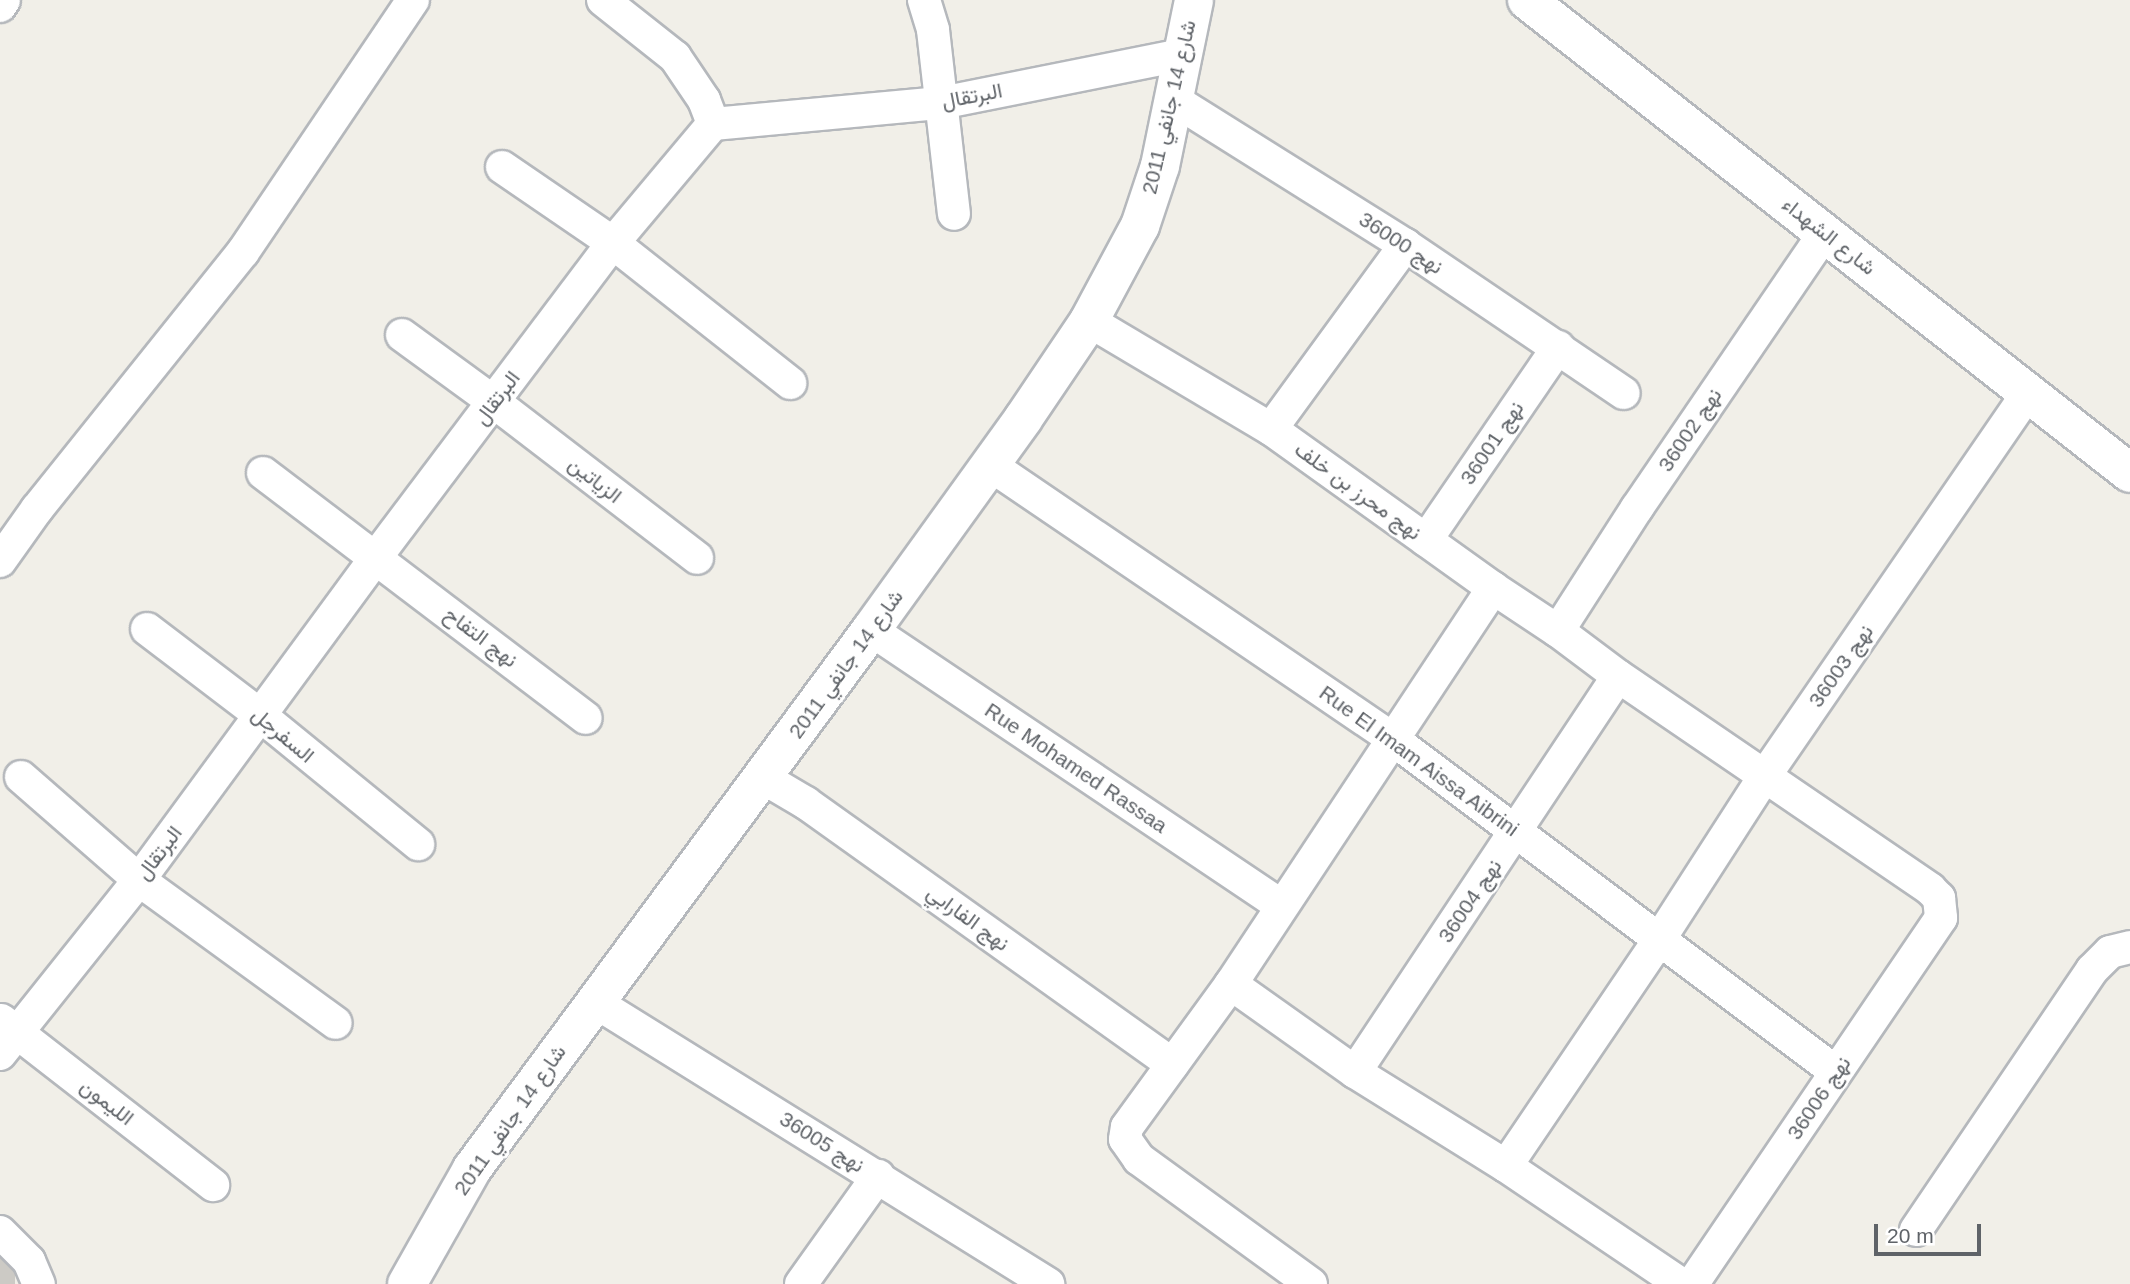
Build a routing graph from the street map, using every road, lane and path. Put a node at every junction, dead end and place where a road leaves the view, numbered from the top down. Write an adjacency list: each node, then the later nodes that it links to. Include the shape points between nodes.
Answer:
1 (4, 0): 7 (street)
2 (603, 0): 11 (street, via 675,57 704,100)
3 (924, 0): 10 (street, via 933,30)
4 (1194, 0): 8 (street, شارع 14 جانفي 2011)
5 (1527, 0): 14 (street, شارع الشهداء)
6 (411, 1): 31 (street, via 243,252)
7 (0, 6)
8 (1182, 55): 9 (street, شارع 14 جانفي 2011); 10 (street, البرتقال)
9 (1174, 100): 16 (street, نهج 36000); 17 (street, شارع 14 جانفي 2011, via 1160,166 1140,226)
10 (941, 103): 11 (street, البرتقال); 13 (street)
11 (713, 124): 15 (street, البرتقال)
12 (502, 167): 15 (street)
13 (954, 214)
14 (1825, 232): 22 (street, شارع الشهداء); 35 (street, نهج 36002)
15 (613, 243): 20 (street); 23 (street, البرتقال)
16 (1405, 245): 19 (street, نهج 36000); 24 (street)
17 (1089, 321): 24 (street, نهج محرز بن خلف); 25 (street, شارع 14 جانفي 2011)
18 (402, 335): 23 (street, الزياتين)
19 (1558, 347): 21 (street, نهج 36000); 28 (street, نهج 36001)
20 (790, 383)
21 (1624, 393)
22 (2027, 395): 27 (street, شارع الشهداء); 41 (street, نهج 36003)
23 (494, 402): 29 (street, البرتقال); 30 (street, الزياتين)
24 (1271, 429): 28 (street, نهج محرز بن خلف)
25 (990, 465): 34 (street, شارع 14 جانفي 2011); 39 (street, Rue El Imam Aissa Aibrini)
26 (263, 473): 29 (street, نهج التفاح)
27 (2130, 473)
28 (1426, 540): 32 (street, نهج محرز بن خلف)
29 (376, 557): 37 (street, البرتقال); 38 (street, نهج التفاح)
30 (697, 558)
31 (0, 561)
32 (1493, 588): 35 (street, نهج محرز بن خلف); 39 (street)
33 (147, 629): 37 (street, السفرجل)
34 (871, 630): 40 (street, شارع 14 جانفي 2011); 46 (street, Rue Mohamed Rassaa)
35 (1558, 631): 36 (street, نهج محرز بن خلف)
36 (1618, 676): 41 (street, نهج محرز بن خلف); 43 (street, نهج 36004)
37 (261, 716): 44 (street, السفرجل); 45 (street, البرتقال)
38 (586, 718)
39 (1391, 738): 43 (street, Rue El Imam Aissa Aibrini); 46 (street)
40 (762, 777): 51 (street, شارع 14 جانفي 2011); 55 (street, نهج الفارابي, via 806,803)
41 (1764, 777): 47 (street, نهج محرز بن خلف, via 1930,888); 48 (street, نهج 36003)
42 (21, 778): 45 (street)
43 (1517, 831): 48 (street, Rue El Imam Aissa Aibrini); 54 (street, نهج 36004)
44 (418, 844)
45 (139, 880): 52 (street); 53 (street, البرتقال)
46 (1280, 905): 50 (street)
47 (1941, 910): 56 (street, نهج 36006, via 1941,918)
48 (1659, 940): 56 (street, Rue El Imam Aissa Aibrini); 57 (street, نهج 36003)
49 (2130, 947): 60 (street, via 2110,952 2092,970)
50 (1231, 984): 54 (street); 55 (street)
51 (595, 1002): 58 (street, نهج 36005); 63 (street, شارع 14 جانفي 2011, via 472,1169)
52 (336, 1023)
53 (5, 1035): 59 (street, الليمون)
54 (1361, 1063): 57 (street)
55 (1171, 1064): 66 (street, via 1127,1127 1125,1139 1131,1150)
56 (1836, 1072): 68 (street, نهج 36006)
57 (1506, 1166): 67 (street)
58 (878, 1176): 64 (street); 65 (street, نهج 36005)
59 (213, 1185)
60 (1916, 1230)
61 (0, 1232): 62 (street, via 29,1261)
62 (39, 1284)
63 (407, 1284)
64 (801, 1284)
65 (1048, 1284)
66 (1311, 1284)
67 (1681, 1284)
68 (1692, 1284)

